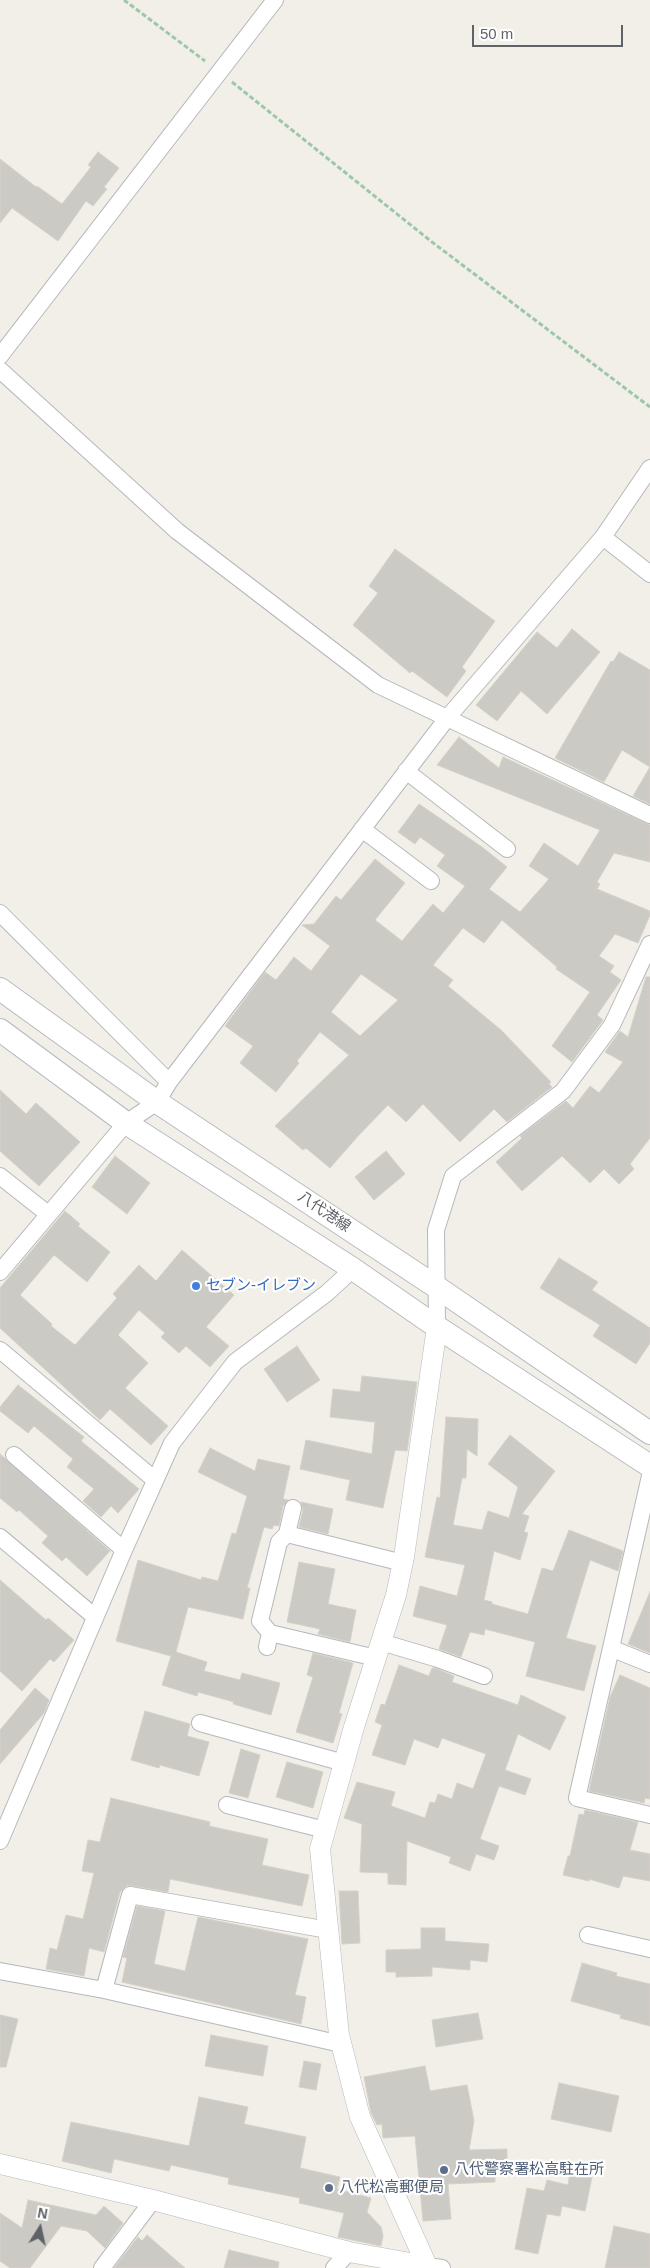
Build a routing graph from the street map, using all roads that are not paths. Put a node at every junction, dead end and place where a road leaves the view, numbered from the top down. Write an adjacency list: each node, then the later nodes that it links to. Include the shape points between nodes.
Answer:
1 (275, 0): 2 (street)
2 (0, 356)
3 (0, 370): 7 (street, via 184,537 378,685)
4 (650, 468): 5 (street)
5 (603, 537): 6 (street); 7 (street)
6 (650, 574)
7 (448, 717): 8 (street); 9 (street)
8 (406, 771): 10 (street); 11 (street)
9 (650, 815)
10 (362, 829): 12 (street); 17 (street)
11 (507, 849)
12 (432, 881)
13 (0, 913): 17 (street)
14 (650, 944): 24 (street, via 612,1025 563,1091 453,1176 436,1230)
15 (0, 989): 18 (main road, 八代港線)
16 (0, 1030): 19 (main road, 八代港線)
17 (169, 1082): 18 (street)
18 (157, 1102): 19 (street); 24 (main road, 八代港線)
19 (126, 1123): 21 (street); 22 (main road, 八代港線)
20 (0, 1176): 21 (street)
21 (48, 1214): 23 (street)
22 (353, 1269): 25 (main road, 八代港線); 31 (street, via 327,1293 235,1362 172,1443)
23 (0, 1272)
24 (435, 1286): 25 (street); 27 (main road, 八代港線)
25 (436, 1327): 29 (main road, 八代港線); 36 (street)
26 (0, 1350): 31 (street)
27 (650, 1433)
28 (14, 1455): 35 (street)
29 (650, 1466)
30 (650, 1476): 38 (street)
31 (155, 1480): 35 (street)
32 (293, 1508): 33 (street)
33 (287, 1534): 36 (street); 39 (street, via 279,1542 260,1621 268,1640)
34 (0, 1537): 37 (street)
35 (124, 1550): 37 (street)
36 (403, 1563): 39 (street)
37 (96, 1617): 47 (street)
38 (612, 1649): 40 (street); 45 (street, via 577,1798)
39 (378, 1650): 41 (street, via 438,1659); 43 (street)
40 (650, 1664)
41 (484, 1676)
42 (200, 1723): 43 (street)
43 (344, 1763): 46 (street)
44 (227, 1805): 46 (street)
45 (650, 1815)
46 (325, 1830): 48 (street, via 320,1849)
47 (1, 1835)
48 (328, 1930): 52 (street, via 130,1895); 53 (street)
49 (588, 1935): 50 (street)
50 (650, 1949)
51 (0, 1970): 52 (street)
52 (104, 1990): 53 (street)
53 (341, 2044): 57 (street, via 360,2117)
54 (0, 2164): 55 (street)
55 (153, 2200): 56 (street); 58 (street)
56 (349, 2252): 57 (street); 59 (street)
57 (432, 2267)
58 (102, 2268)
59 (334, 2268)

